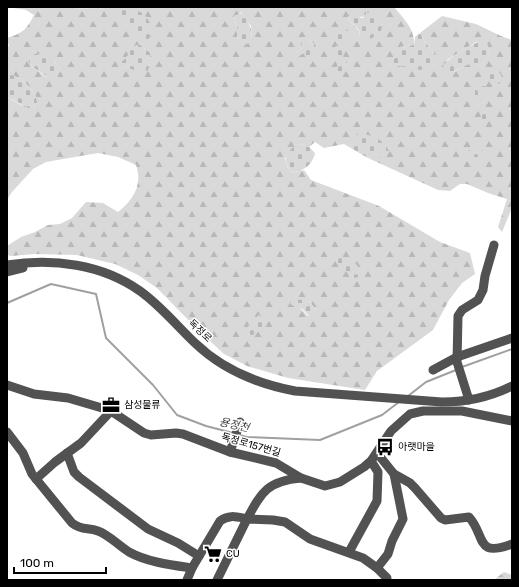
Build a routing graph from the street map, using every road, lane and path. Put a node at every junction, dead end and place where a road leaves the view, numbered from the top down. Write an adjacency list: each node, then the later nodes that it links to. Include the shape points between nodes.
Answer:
1 (494, 245): 6 (street, via 483,290 478,300 459,313)
2 (50, 263): 3 (street, 독정로); 4 (street, 독정로); 10 (street, 독정로, via 89,267 131,285 155,303 215,359 237,373 261,383 283,388 430,402)
3 (7, 265)
4 (7, 272)
5 (512, 338): 6 (street)
6 (457, 359): 7 (street); 10 (street)
7 (433, 370)
8 (7, 385): 11 (street, 독정로157번길, via 34,394 68,398)
9 (510, 388): 10 (street)
10 (469, 400)
11 (112, 411): 15 (street, 독정로157번길, via 144,433 183,434); 16 (street)
12 (512, 421): 17 (street, 독정로157번길, via 470,412 416,412 404,418 391,431)
13 (240, 422): 15 (street)
14 (7, 432): 20 (street, via 23,453)
15 (230, 452): 19 (street, 독정로157번길, via 276,463)
16 (67, 454): 20 (street); 24 (street, via 79,476 148,529)
17 (374, 457): 18 (street); 19 (street, 독정로157번길, via 352,476 332,485 320,486); 23 (street, via 378,472 377,501)
18 (394, 474): 22 (street, via 410,483 441,518 445,520 469,517 486,546 495,548); 26 (street, via 403,519 388,554)
19 (301, 478): 21 (street, via 282,481 268,488 257,500)
20 (36, 479): 25 (street, via 76,526 100,531 140,557)
21 (247, 519): 23 (street, via 285,522 310,539); 24 (street, via 230,516 220,520); 29 (street)
22 (512, 544)
23 (349, 552): 26 (street)
24 (199, 556): 25 (street)
25 (192, 568): 28 (street)
26 (377, 568): 27 (street)
27 (387, 578)
28 (187, 580)
29 (217, 580)

